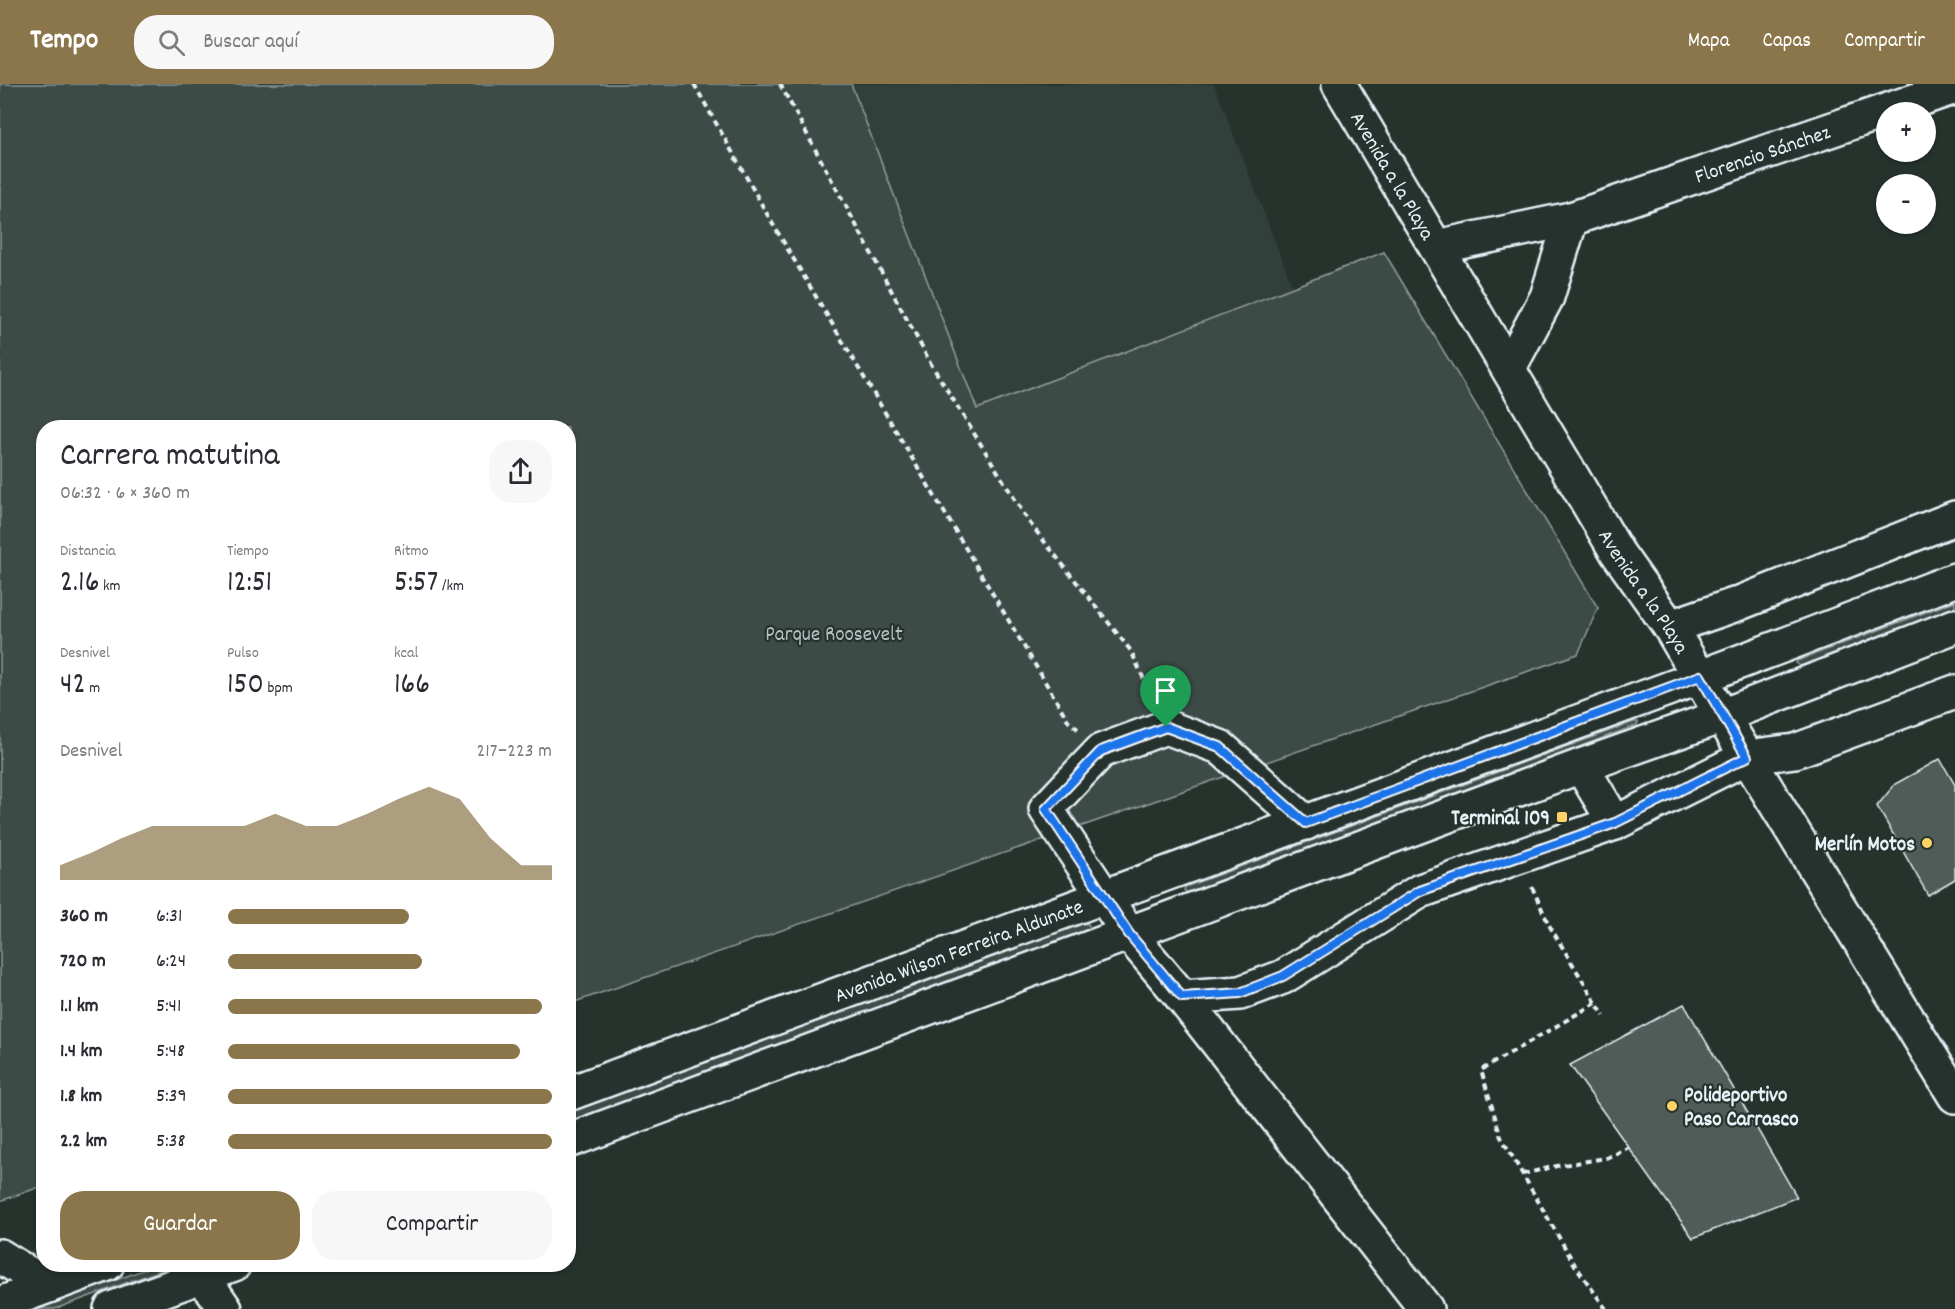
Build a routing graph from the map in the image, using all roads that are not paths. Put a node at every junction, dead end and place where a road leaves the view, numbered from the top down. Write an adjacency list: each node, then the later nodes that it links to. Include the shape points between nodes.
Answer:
1 (1339, 84): 4 (main road, Avenida a la Playa)
2 (1955, 87): 3 (main road, Florencio Sánchez)
3 (1571, 219): 4 (main road, Florencio Sánchez); 5 (main road, via 1547,297)
4 (1436, 247): 5 (main road, Avenida a la Playa)
5 (1509, 368): 9 (main road, Avenida a la Playa, via 1617,552)
6 (1955, 518): 9 (main road)
7 (1955, 579): 10 (main road, Avenida Wilson Ferreira Aldunate)
8 (1955, 626): 12 (main road, Avenida Wilson Ferreira Aldunate)
9 (1670, 627): 10 (main road, Avenida a la Playa)
10 (1700, 676): 12 (main road, Avenida a la Playa); 15 (main road, Avenida Wilson Ferreira Aldunate)
11 (1955, 692): 13 (main road, via 1795,751)
12 (1722, 716): 13 (main road, Avenida a la Playa); 14 (main road, Avenida Wilson Ferreira Aldunate)
13 (1747, 757): 16 (main road); 21 (main road, Avenida a la Playa)
14 (1581, 766): 16 (main road); 18 (main road, Avenida Wilson Ferreira Aldunate)
15 (1306, 823): 17 (main road, Avenida Wilson Ferreira Aldunate); 17 (main road, via 1220,747 1166,727 1101,751 1046,809)
16 (1615, 823): 19 (main road, via 1420,891 1283,976 1240,993)
17 (1105, 897): 18 (main road); 20 (main road, Avenida Wilson Ferreira Aldunate)
18 (1129, 934): 19 (main road); 22 (main road, Avenida Wilson Ferreira Aldunate)
19 (1182, 997): 31 (main road)
20 (576, 1091)
21 (1955, 1096)
22 (576, 1138)
23 (0, 1256): 27 (main road)
24 (86, 1272): 27 (main road)
25 (196, 1272): 29 (main road)
26 (199, 1272): 30 (main road)
27 (48, 1286): 28 (main road)
28 (0, 1304)
29 (111, 1309)
30 (225, 1309)
31 (1426, 1309)

